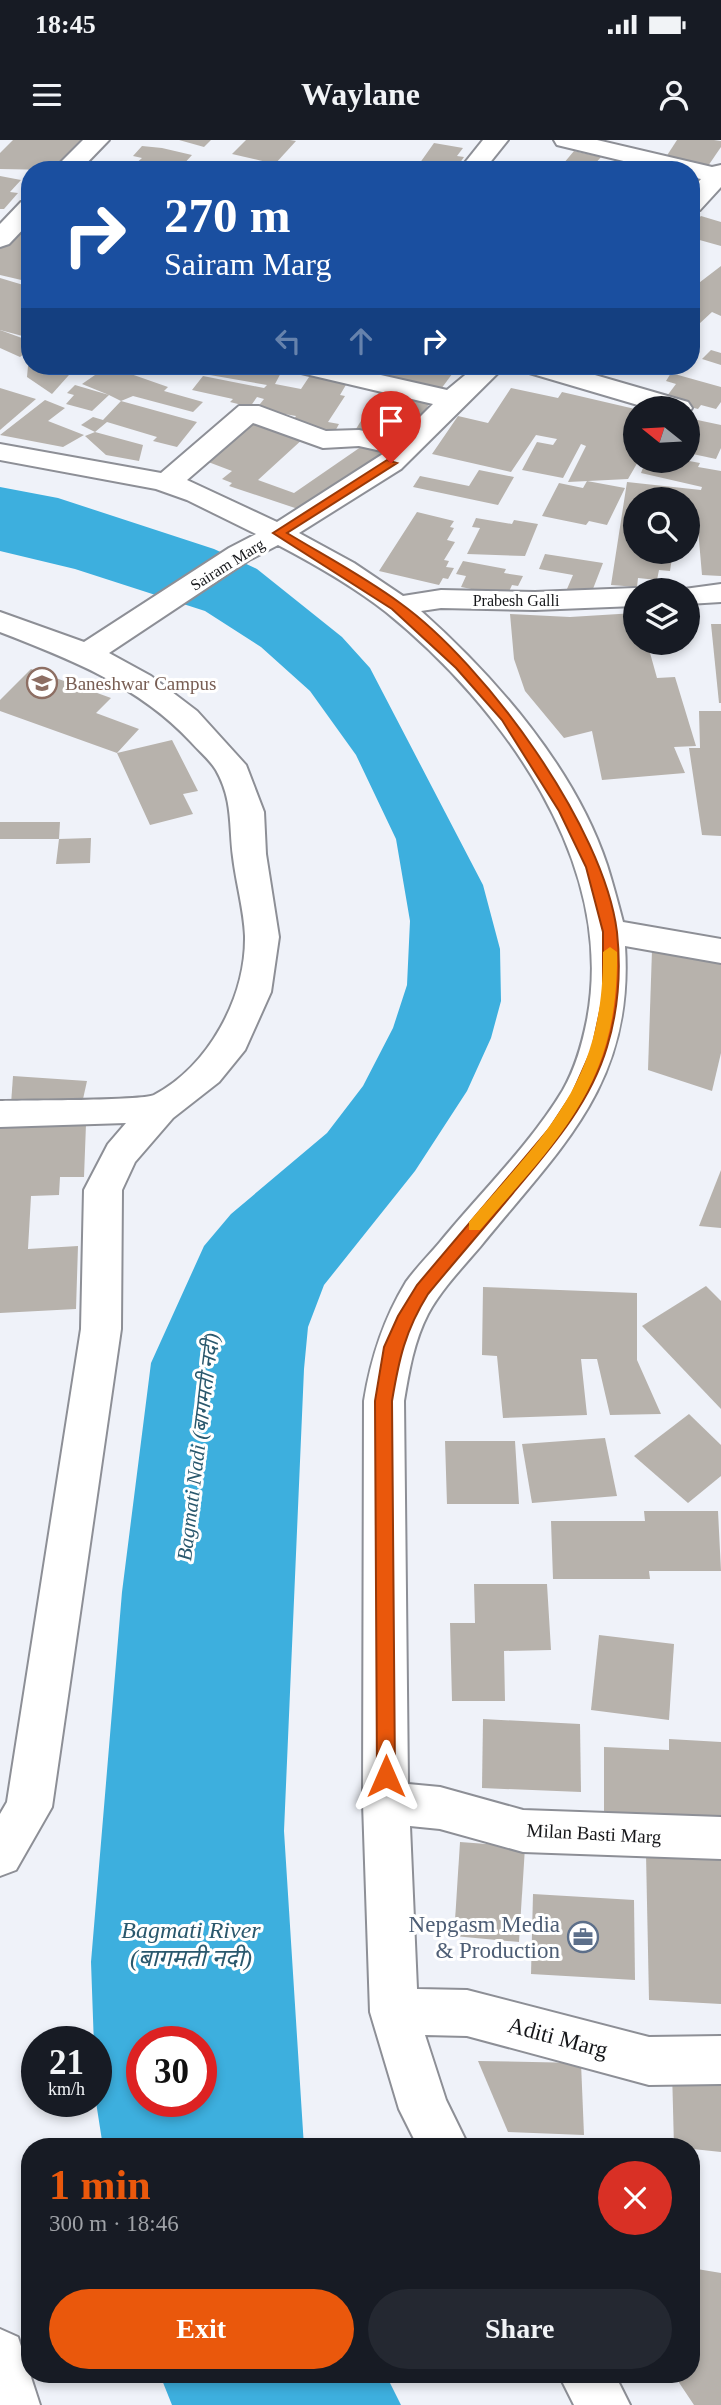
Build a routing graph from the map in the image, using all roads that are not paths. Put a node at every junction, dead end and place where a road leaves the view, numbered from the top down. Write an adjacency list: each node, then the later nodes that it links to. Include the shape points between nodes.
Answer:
1 (97, 140): 4 (street)
2 (496, 140): 5 (street)
3 (576, 141): 6 (street)
4 (75, 161)
5 (478, 161)
6 (663, 161)
7 (700, 170): 8 (street)
8 (719, 174): 9 (street)
9 (700, 195)
10 (21, 217): 11 (street)
11 (0, 239)
12 (345, 375): 16 (street)
13 (481, 375): 16 (street, Sairam Marg)
14 (567, 375): 15 (street)
15 (639, 396)
16 (452, 400): 17 (street, Sairam Marg)
17 (407, 447): 19 (street, via 359,438 323,440 249,412); 20 (street, Sairam Marg, via 391,463)
18 (0, 452): 19 (street)
19 (167, 483): 20 (street)
20 (279, 533): 24 (street); 26 (street, Sairam Marg, via 239,554)
21 (721, 593): 22 (street)
22 (700, 594)
23 (623, 597): 24 (street, Prabesh Galli, via 441,599)
24 (397, 606): 27 (street, via 477,683 539,765 593,867)
25 (0, 621): 26 (street)
26 (100, 646): 29 (street, via 186,718 230,765 248,812 249,853 262,937 254,992 232,1041 206,1073)
27 (610, 932): 28 (street); 31 (street, via 610,997 599,1049 579,1096 554,1133 422,1290 393,1347 384,1401)
28 (721, 951)
29 (160, 1109): 30 (street); 33 (street, via 121,1154 103,1190 101,1329 29,1807)
30 (0, 1114)
31 (386, 1802): 32 (street, Milan Basti Marg, via 440,1808 523,1831); 34 (street)
32 (721, 1838)
33 (0, 1855)
34 (394, 2012): 35 (street, Aditi Marg, via 467,2013 649,2061); 36 (street, via 424,2109)
35 (721, 2060)
36 (439, 2138)
37 (0, 2355): 39 (street)
38 (590, 2383): 40 (street)
39 (14, 2405)
40 (604, 2405)

